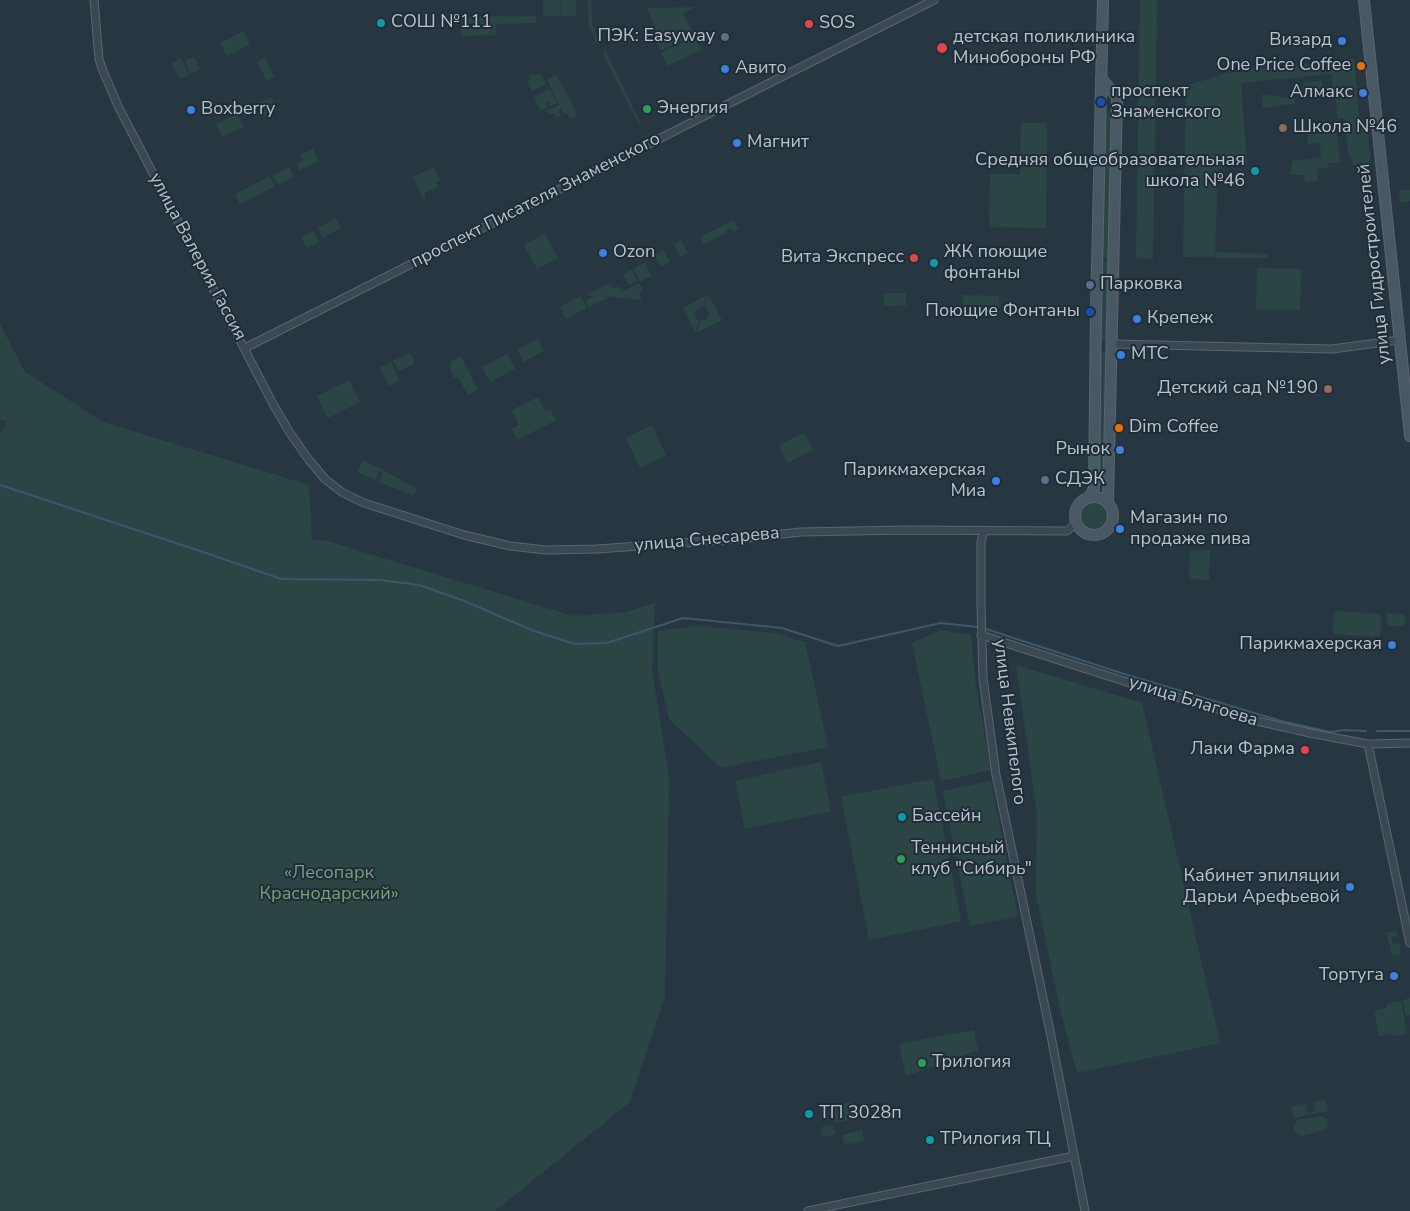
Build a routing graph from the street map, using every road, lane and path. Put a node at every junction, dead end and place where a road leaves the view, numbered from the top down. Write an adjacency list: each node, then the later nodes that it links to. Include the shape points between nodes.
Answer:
1 (94, 0): 11 (street, улица Валерия Гассия, via 100,59 113,93 165,199)
2 (934, 0): 11 (street, проспект Писателя Знаменского)
3 (1103, 0): 5 (street)
4 (1364, 0): 9 (street, улица Гидростроителей)
5 (1101, 78): 6 (street); 7 (street, via 1117,97)
6 (1100, 115): 7 (street, via 1111,111); 8 (street)
7 (1116, 116): 10 (street)
8 (1095, 340): 10 (street); 12 (street)
9 (1400, 340): 10 (street, via 1332,349); 13 (street, улица Гидростроителей)
10 (1112, 345): 12 (street); 16 (street)
11 (245, 348): 14 (street, улица Валерия Гассия, via 295,440 325,479)
12 (1095, 351): 15 (street, via 1094,488)
13 (1410, 436)
14 (343, 493): 18 (street, улица Снесарева, via 364,504 464,534 510,546 546,550 738,540 801,532)
15 (1090, 497): 16 (street); 17 (street, via 1078,505)
16 (1108, 502): 17 (street, via 1113,518 1105,532 1089,534)
17 (1076, 523): 18 (street, улица Снесарева, via 1067,531)
18 (984, 531): 19 (street, улица Невкипелого, via 981,542)
19 (981, 633): 20 (street, улица Благоева, via 1257,721); 23 (street, улица Невкипелого, via 983,678 996,775)
20 (1368, 744): 21 (street, улица Благоева); 22 (street)
21 (1410, 744)
22 (1410, 943)
23 (1074, 1156): 24 (street); 25 (street, улица Невкипелого)
24 (808, 1211)
25 (1085, 1211)

